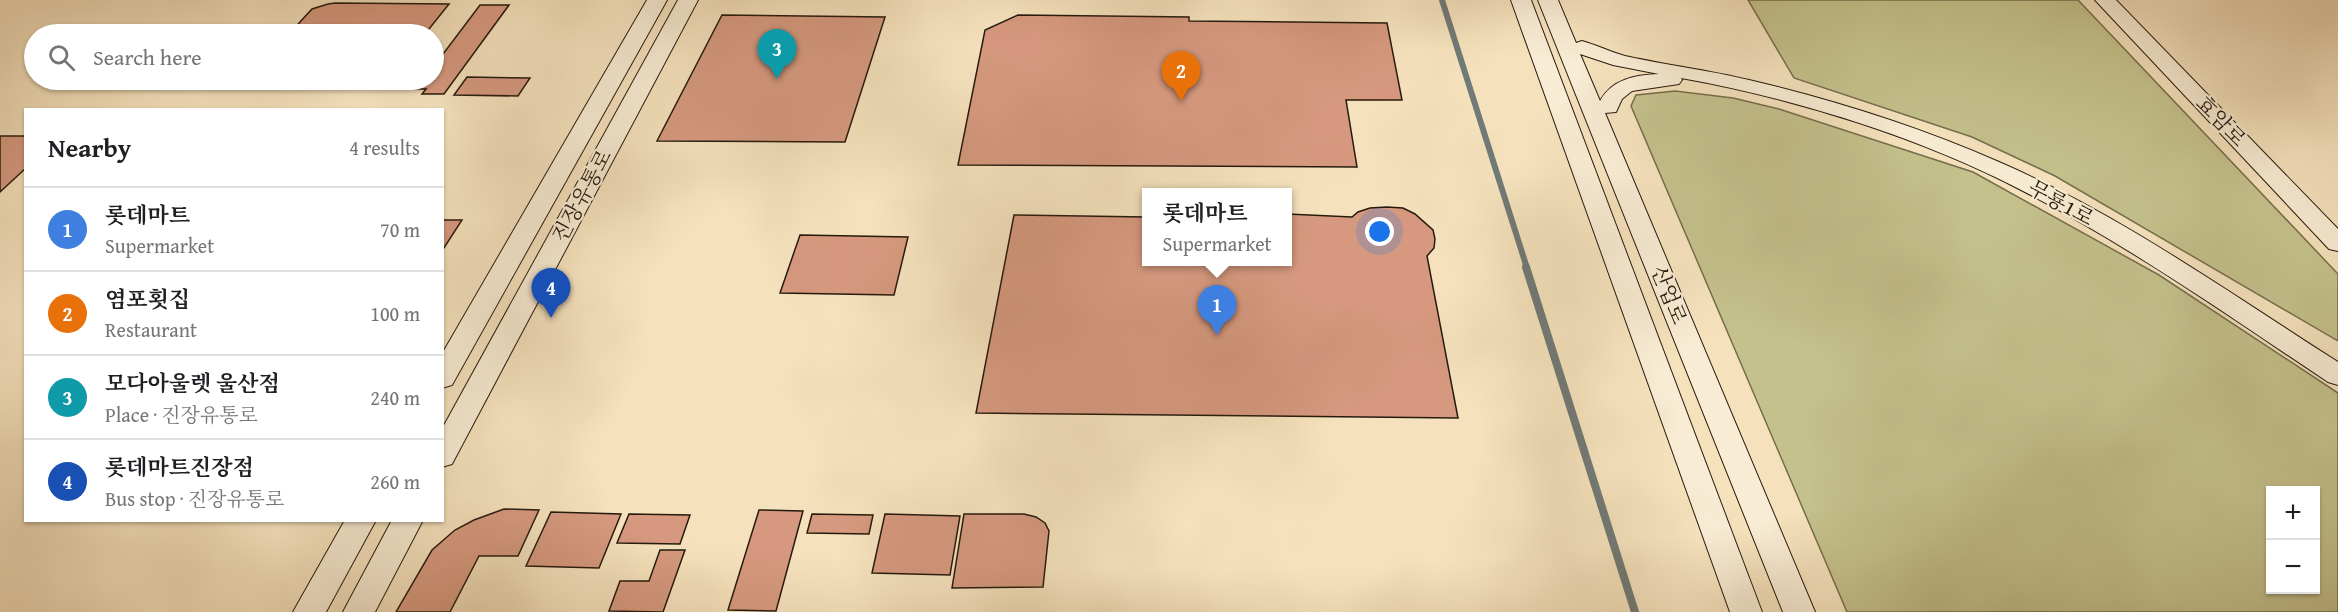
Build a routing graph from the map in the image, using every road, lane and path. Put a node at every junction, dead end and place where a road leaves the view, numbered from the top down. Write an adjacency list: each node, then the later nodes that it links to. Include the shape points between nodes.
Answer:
1 (657, 0): 13 (main road, 진장유통로)
2 (688, 0): 15 (main road, 진장유통로)
3 (1512, 0): 10 (main road, 산업로)
4 (1521, 0): 10 (main road, 산업로)
5 (1548, 0): 18 (main road, 산업로)
6 (1563, 0): 8 (main road, 산업로)
7 (2105, 0): 12 (main road, 효암로)
8 (1582, 47): 9 (main road, via 1618,60); 11 (main road, 산업로)
9 (1755, 89): 11 (main road, via 1706,82 1648,81 1617,90); 14 (main road, 무룡1로, via 1850,114 2031,186 2134,245)
10 (1559, 107): 21 (main road, 산업로)
11 (1608, 107): 18 (main road, 산업로, via 1685,297)
12 (2338, 243)
13 (444, 374)
14 (2338, 375)
15 (444, 452)
16 (360, 522): 19 (main road)
17 (407, 522): 20 (main road)
18 (1794, 601)
19 (309, 612)
20 (358, 612)
21 (1746, 612)

